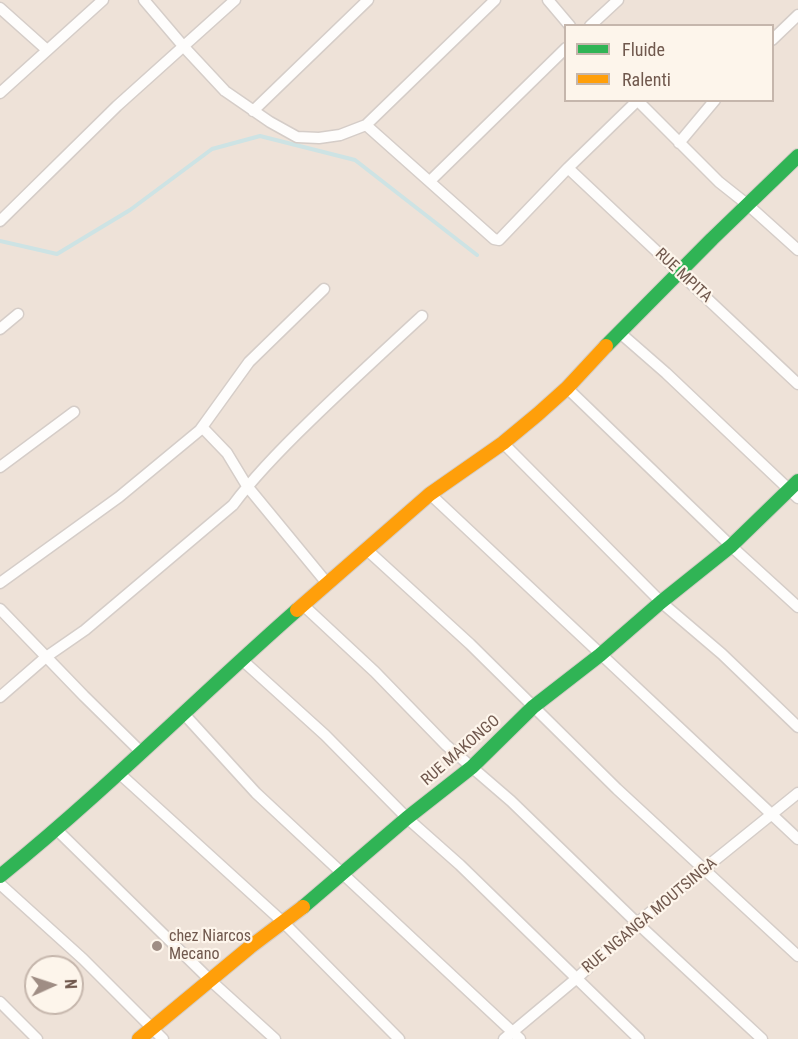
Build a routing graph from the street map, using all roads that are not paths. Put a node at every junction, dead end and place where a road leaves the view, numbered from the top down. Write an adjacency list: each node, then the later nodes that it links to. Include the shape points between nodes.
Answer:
1 (103, 0): 14 (street)
2 (144, 0): 13 (street)
3 (235, 0): 13 (street)
4 (368, 0): 20 (street)
5 (495, 0): 21 (street)
6 (548, 0): 10 (street)
7 (618, 0): 11 (street)
8 (0, 8): 14 (street)
9 (798, 15): 12 (street)
10 (568, 24)
11 (592, 24)
12 (774, 38)
13 (184, 47): 20 (street, via 225,91); 27 (street, via 117,106)
14 (47, 50): 16 (street)
15 (564, 50): 25 (street)
16 (0, 93)
17 (636, 102): 24 (street)
18 (638, 102): 22 (street)
19 (713, 102): 22 (street)
20 (253, 111): 21 (street, via 297,137 340,135)
21 (366, 125): 25 (street)
22 (679, 143): 26 (street)
23 (798, 156): 26 (street)
24 (568, 168): 25 (street, via 499,240); 29 (street, RUE MPITA)
25 (430, 181)
26 (748, 205): 28 (street); 29 (street)
27 (0, 221)
28 (798, 250)
29 (679, 272): 34 (street); 35 (street, RUE MPITA)
30 (324, 289): 38 (street, via 249,362)
31 (18, 314): 33 (street)
32 (422, 316): 41 (street)
33 (0, 329)
34 (619, 332): 36 (street); 42 (street)
35 (798, 384)
36 (567, 388): 39 (street); 44 (street)
37 (74, 412): 40 (street)
38 (202, 427): 41 (street, via 226,453); 47 (street, via 119,497)
39 (502, 443): 43 (street); 48 (street)
40 (0, 467)
41 (247, 486): 46 (street); 53 (street, via 233,505 85,630)
42 (795, 489): 44 (street, RUE MAKONGO)
43 (430, 494): 45 (street); 52 (street)
44 (731, 546): 48 (street, RUE MAKONGO); 50 (street)
45 (366, 549): 46 (street); 56 (street)
46 (326, 582): 49 (street)
47 (0, 583)
48 (661, 602): 52 (street, RUE MAKONGO); 58 (street)
49 (303, 605): 54 (street); 60 (street)
50 (798, 607)
51 (0, 609): 53 (street)
52 (600, 655): 56 (street, RUE MAKONGO); 63 (street)
53 (46, 657): 55 (street); 59 (street)
54 (241, 658): 57 (street); 64 (street)
55 (0, 697)
56 (533, 707): 60 (street, RUE MAKONGO); 67 (street)
57 (184, 714): 59 (street); 68 (street, via 256,793)
58 (798, 727)
59 (142, 753): 61 (street)
60 (472, 767): 64 (street, RUE MAKONGO); 72 (street)
61 (120, 774): 65 (street); 71 (street)
62 (798, 793): 63 (street, RUE NGANGA MOUTSINGA)
63 (772, 814): 66 (street); 67 (street, RUE NGANGA MOUTSINGA)
64 (407, 818): 68 (street, RUE MAKONGO); 74 (street)
65 (57, 830): 69 (street); 75 (street)
66 (798, 839)
67 (705, 869): 72 (street, RUE NGANGA MOUTSINGA); 73 (street)
68 (342, 873): 71 (street, RUE MAKONGO); 78 (street)
69 (0, 876)
70 (0, 884): 77 (street)
71 (284, 923): 75 (street, RUE MAKONGO); 83 (street)
72 (637, 923): 74 (street, RUE NGANGA MOUTSINGA); 85 (street)
73 (798, 956)
74 (577, 978): 78 (street, RUE NGANGA MOUTSINGA); 84 (street)
75 (210, 980): 77 (street, RUE MAKONGO); 82 (street)
76 (0, 1002): 79 (street)
77 (153, 1028): 80 (street, RUE MAKONGO); 81 (street)
78 (512, 1037)
79 (37, 1039)
80 (140, 1039)
81 (163, 1039)
82 (274, 1039)
83 (399, 1039)
84 (639, 1039)
85 (762, 1039)

